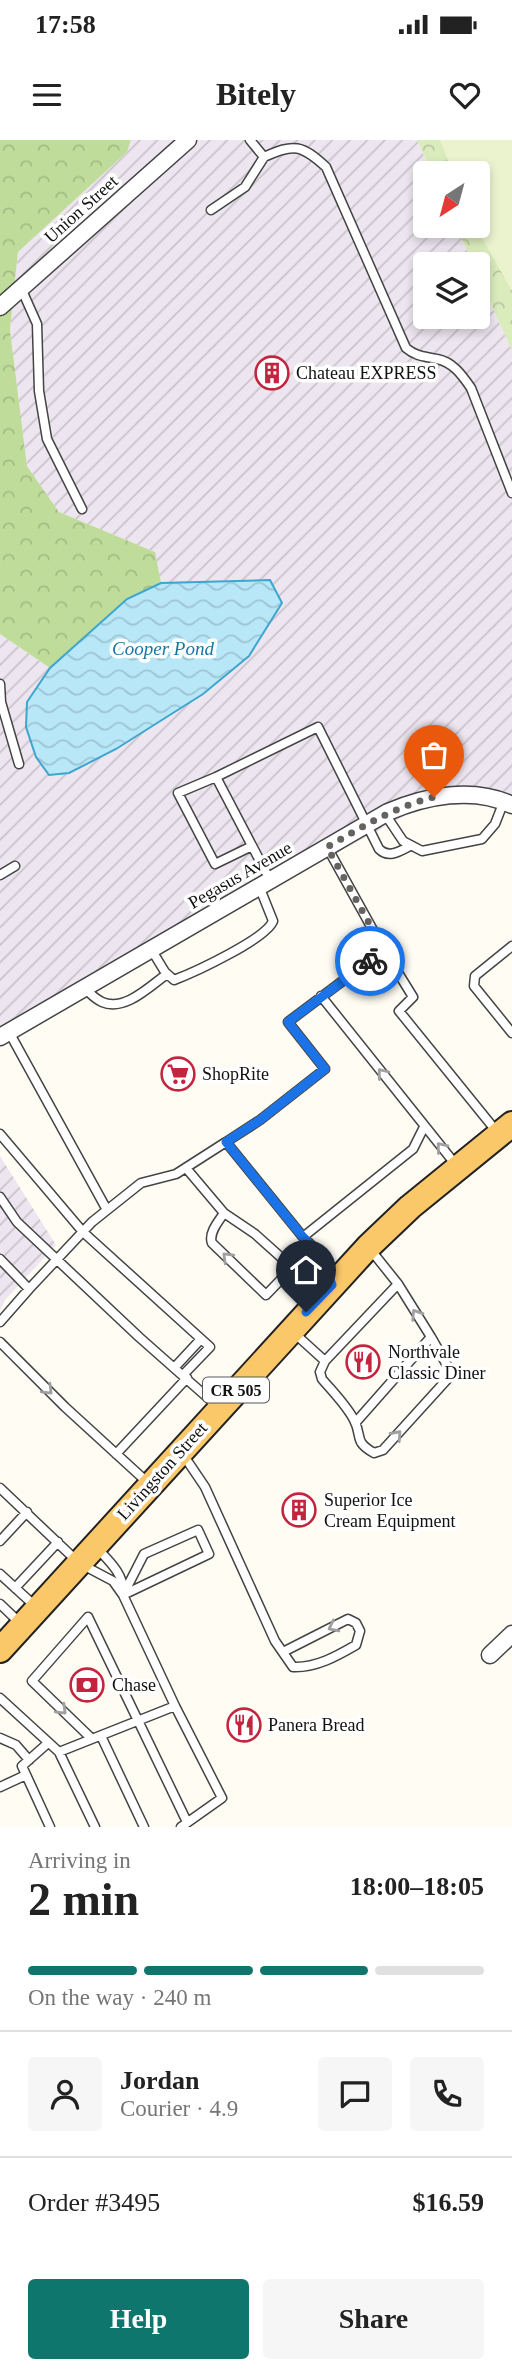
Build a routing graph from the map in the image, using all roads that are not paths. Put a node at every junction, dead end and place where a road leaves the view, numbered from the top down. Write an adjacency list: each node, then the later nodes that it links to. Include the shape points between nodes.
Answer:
1 (188, 140): 5 (street, Union Street)
2 (250, 140): 3 (lane)
3 (264, 157): 4 (lane, via 245,187); 7 (lane, via 289,147 300,148 326,167 406,348 416,356 440,359 464,377)
4 (211, 210)
5 (21, 288): 6 (street, Union Street); 8 (lane, via 37,324 39,391 47,439)
6 (0, 307)
7 (512, 493)
8 (82, 509)
9 (0, 684): 10 (lane)
10 (19, 764)
11 (216, 777): 14 (lane, via 318,727); 15 (lane); 15 (lane, via 178,793 215,864)
12 (508, 803): 13 (street, Pegasus Avenue, via 479,796 434,797); 16 (lane, via 482,839 422,850)
13 (385, 814): 14 (street, Pegasus Avenue); 16 (lane)
14 (366, 824): 16 (lane, via 383,853); 17 (street, Pegasus Avenue)
15 (252, 846): 20 (lane)
16 (410, 846)
17 (327, 847): 20 (street, Pegasus Avenue); 22 (lane)
18 (15, 866): 19 (lane)
19 (0, 875)
20 (265, 883): 21 (street, Pegasus Avenue); 24 (lane, via 273,921 266,933 189,974 174,979)
21 (151, 949): 24 (lane); 25 (street, Pegasus Avenue)
22 (384, 950): 26 (lane); 30 (lane, via 413,997 399,1011 469,1098)
23 (510, 952): 27 (lane, via 475,976 474,986)
24 (167, 974): 25 (lane, via 139,995 116,1004 99,1001)
25 (84, 988): 28 (street, Pegasus Avenue)
26 (321, 996): 29 (lane, one-way to 26); 32 (lane, via 288,1022 325,1069)
27 (512, 1033)
28 (4, 1034): 36 (lane)
29 (424, 1127): 33 (lane, one-way to 29); 39 (lane, via 413,1149)
30 (505, 1129): 33 (main road, Livingston Street / CR 505)
31 (0, 1134): 38 (lane)
32 (226, 1142): 34 (lane); 39 (lane)
33 (458, 1167): 40 (main road, Livingston Street / CR 505)
34 (186, 1168): 36 (lane, via 141,1183); 37 (lane)
35 (0, 1197): 42 (lane, via 17,1222)
36 (107, 1210): 38 (lane)
37 (224, 1213): 43 (lane); 43 (lane, one-way to 37, via 267,1295 212,1243 212,1232)
38 (83, 1232): 42 (lane); 50 (lane)
39 (303, 1237): 46 (lane, via 322,1256)
40 (368, 1247): 44 (lane); 46 (main road, Livingston Street / CR 505)
41 (0, 1259): 45 (lane)
42 (57, 1260): 45 (lane); 53 (lane)
43 (292, 1268): 46 (lane)
44 (398, 1284): 49 (lane, one-way to 44); 52 (lane)
45 (29, 1289): 47 (lane)
46 (327, 1290): 48 (main road, Livingston Street / CR 505)
47 (0, 1322)
48 (290, 1330): 52 (lane); 55 (main road, Livingston Street / CR 505)
49 (431, 1337): 56 (lane); 56 (lane, one-way to 49, via 364,1447 374,1453 383,1450 452,1374)
50 (201, 1339): 53 (lane); 54 (lane, via 210,1347)
51 (0, 1342): 58 (lane, one-way to 58)
52 (325, 1361): 56 (lane, via 322,1378)
53 (174, 1368): 54 (lane)
54 (185, 1377): 55 (lane); 58 (lane)
55 (219, 1408): 57 (main road, Livingston Street / CR 505)
56 (356, 1422)
57 (180, 1451): 59 (main road, Livingston Street / CR 505); 73 (lane, via 205,1487)
58 (116, 1454): 59 (lane)
59 (150, 1485): 64 (main road, Livingston Street / CR 505)
60 (0, 1488): 61 (lane)
61 (27, 1512): 62 (lane); 63 (lane)
62 (0, 1541)
63 (58, 1542): 65 (lane); 67 (lane)
64 (97, 1543): 65 (main road, Livingston Street / CR 505); 68 (lane, via 123,1581)
65 (79, 1563): 68 (lane, via 113,1581); 70 (main road, Livingston Street / CR 505)
66 (0, 1574): 67 (lane)
67 (15, 1588): 70 (lane)
68 (123, 1595): 68 (lane, via 209,1554 198,1530 144,1555); 76 (lane)
69 (0, 1604): 70 (lane)
70 (30, 1617): 72 (main road, Livingston Street / CR 505)
71 (512, 1634): 74 (street)
72 (0, 1650)
73 (283, 1652): 73 (lane, one-way to 73, via 293,1667 307,1668 356,1645 360,1631 348,1619)
74 (490, 1655)
75 (0, 1698): 80 (lane)
76 (175, 1706): 77 (lane); 85 (lane, via 222,1798)
77 (139, 1720): 78 (lane); 78 (lane, one-way to 78, via 88,1616 32,1681); 85 (lane)
78 (96, 1737): 81 (lane); 88 (lane)
79 (0, 1738): 82 (lane, via 16,1745)
80 (48, 1743): 81 (lane); 82 (lane)
81 (59, 1752): 87 (lane)
82 (29, 1760): 83 (lane, via 22,1766)
83 (26, 1775): 84 (lane); 86 (lane)
84 (0, 1787)
85 (184, 1825)
86 (50, 1827)
87 (95, 1827)
88 (144, 1827)

